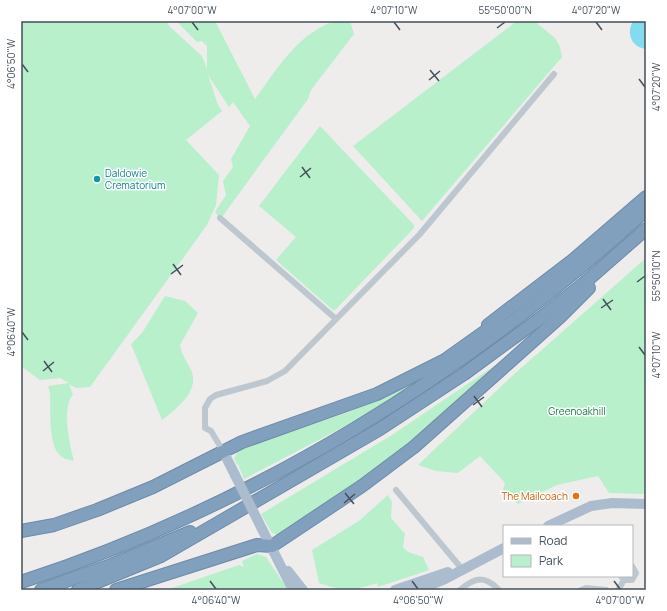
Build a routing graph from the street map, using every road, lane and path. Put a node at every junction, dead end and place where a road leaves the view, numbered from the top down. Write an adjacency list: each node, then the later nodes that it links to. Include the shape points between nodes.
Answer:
1 (554, 74): 8 (street, via 420,234)
2 (646, 197): 9 (highway, via 573,260 484,328)
3 (646, 210): 5 (highway)
4 (220, 218): 8 (street)
5 (629, 225): 9 (highway, via 445,360); 22 (highway, via 500,332 423,386 349,432 257,484 183,520 92,558)
6 (646, 229): 11 (highway, via 582,285 492,354 434,395)
7 (646, 233): 16 (highway, via 560,317 429,434 362,486)
8 (336, 319): 10 (street, via 285,371 267,381 224,392 210,399 204,412 205,428 211,431)
9 (414, 376): 10 (highway, via 371,396)
10 (223, 451): 15 (highway, via 153,487 97,510 54,525); 16 (main road, bridge)
11 (321, 464): 23 (highway, via 190,532 112,565); 24 (highway, via 161,556)
12 (396, 490): 20 (street)
13 (646, 504): 14 (main road, via 612,503 591,506)
14 (550, 525)
15 (21, 531)
16 (272, 546): 18 (main road); 25 (highway, via 257,545)
17 (503, 548): 20 (main road)
18 (282, 566): 26 (main road); 27 (main road)
19 (633, 567): 21 (street, via 634,578)
20 (462, 569): 28 (main road); 29 (main road)
21 (622, 578): 34 (street)
22 (21, 581)
23 (41, 590)
24 (78, 590)
25 (116, 590)
26 (294, 590)
27 (303, 590)
28 (395, 590)
29 (419, 590)
30 (460, 590): 31 (street, via 480,579 487,580)
31 (499, 590)
32 (581, 590): 33 (street)
33 (606, 590)
34 (618, 590)

